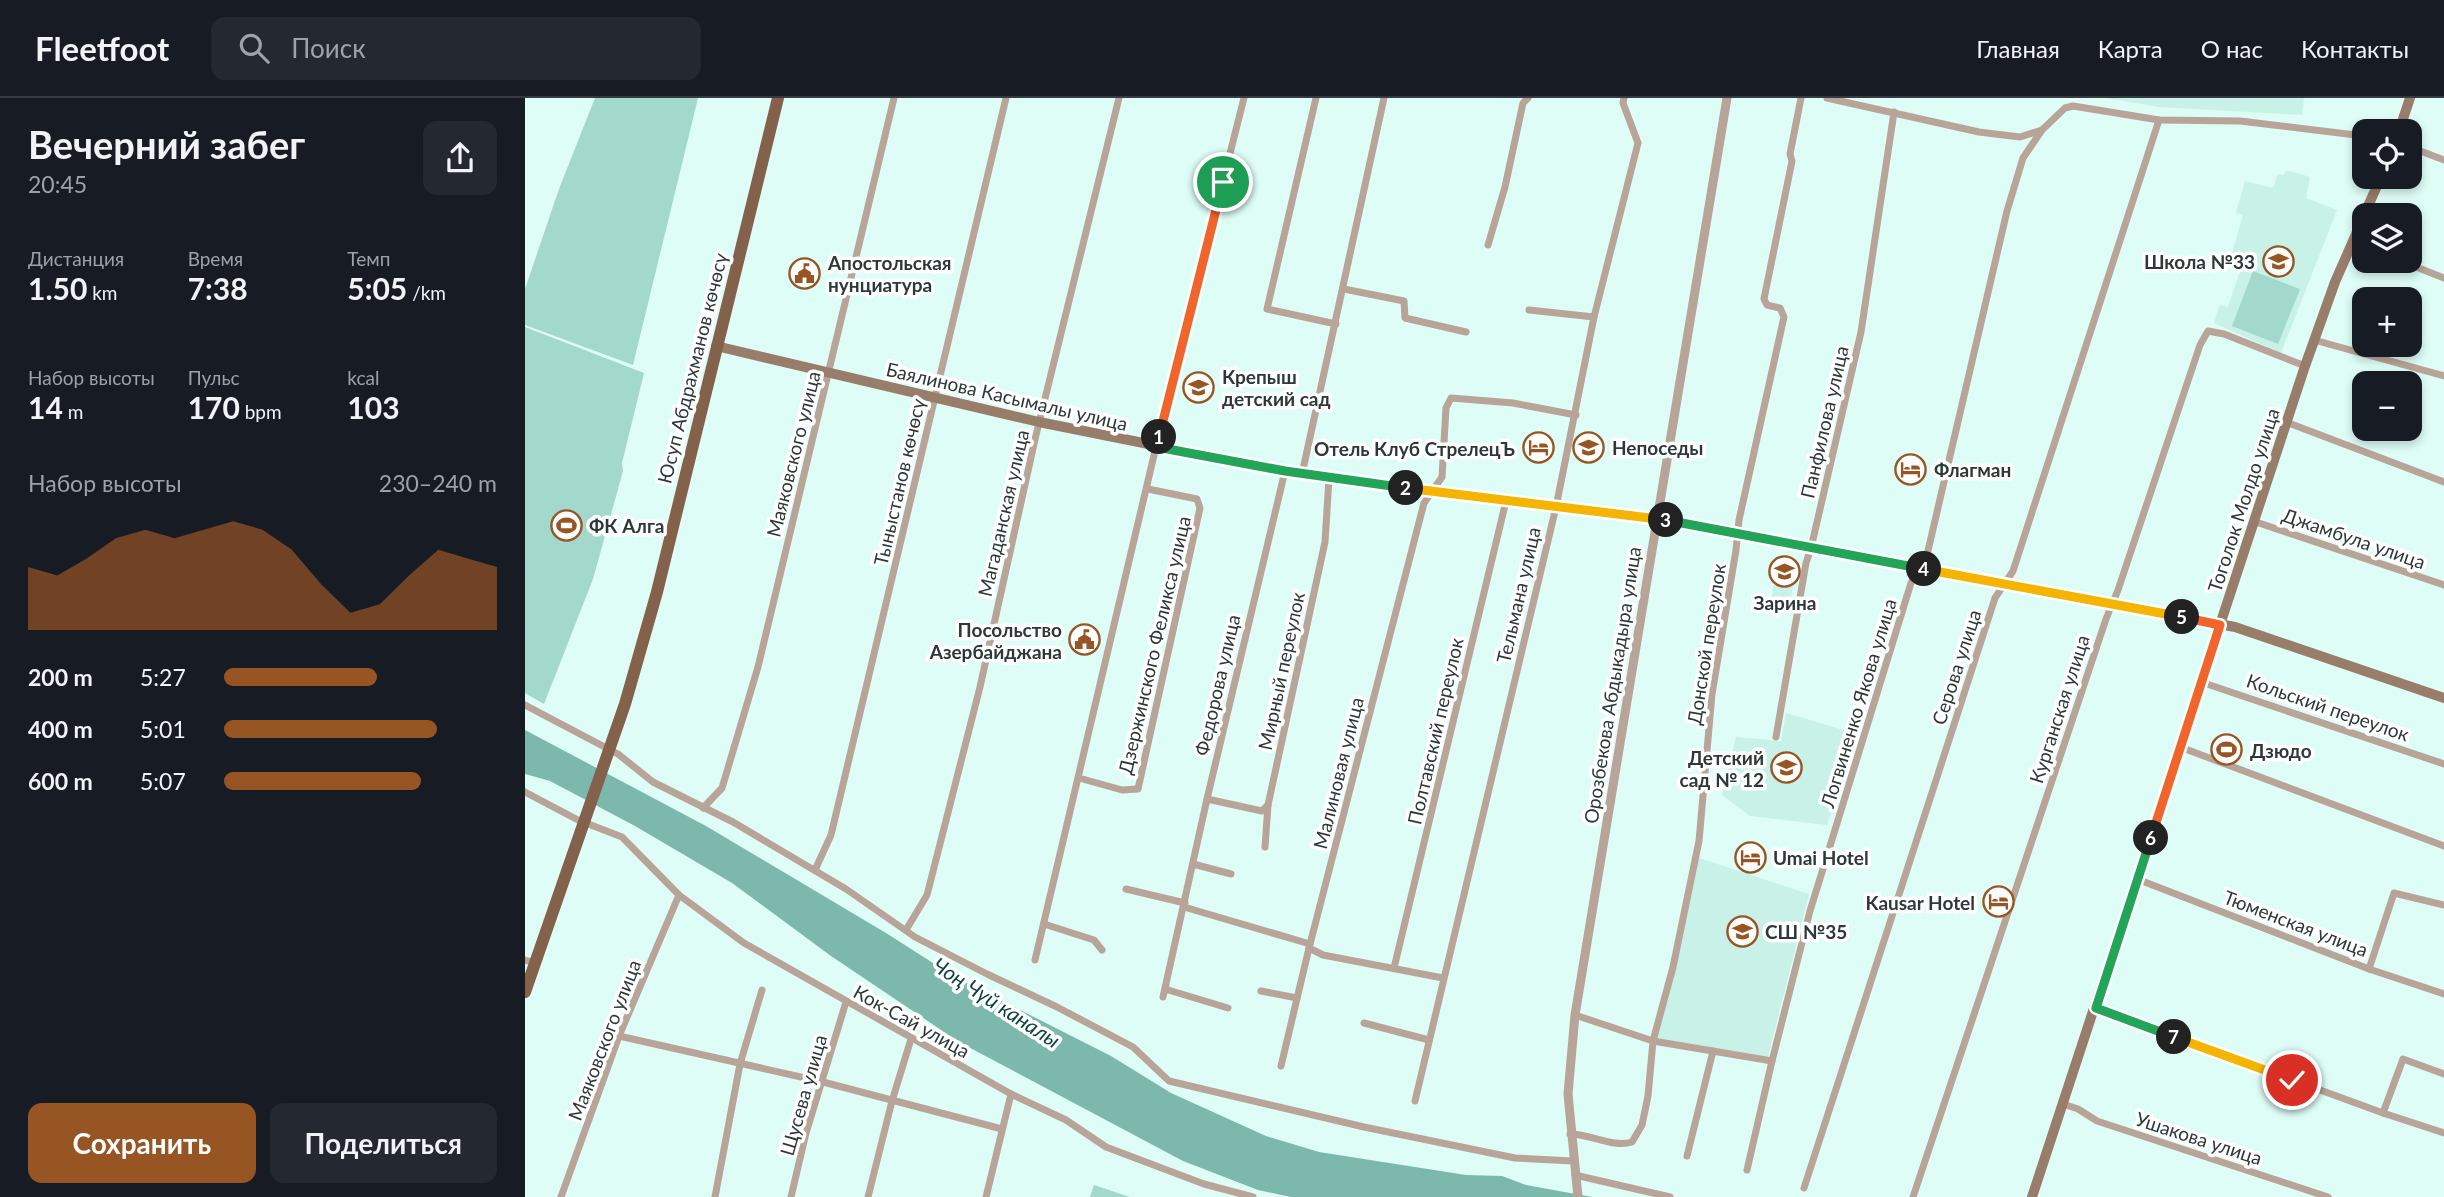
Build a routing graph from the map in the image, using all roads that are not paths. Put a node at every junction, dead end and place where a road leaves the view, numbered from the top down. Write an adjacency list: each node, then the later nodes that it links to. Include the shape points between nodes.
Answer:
1 (778, 98): 35 (main road, Юсуп Абдрахманов көчөсү)
2 (894, 98): 37 (street, Маяковского улица)
3 (1006, 98): 39 (street, Тыныстанов көчөсү)
4 (1119, 98): 41 (street, Магаданская улица)
5 (1244, 98): 43 (street)
6 (1316, 98): 32 (street, via 1267,309)
7 (1384, 98): 29 (street)
8 (1528, 98): 25 (street, via 1523,103)
9 (1625, 98): 31 (street, Тельмана улица, via 1638,143)
10 (1727, 98): 52 (street, Орозбекова Абдыкадыра улица)
11 (1801, 98): 54 (street, Донской переулок, via 1764,299 1784,317)
12 (1828, 98): 16 (street)
13 (1881, 98): 16 (street)
14 (2098, 98): 17 (street)
15 (2410, 98): 19 (main road)
16 (1878, 109): 18 (street)
17 (2095, 109): 20 (street, Логвиненко Якова улица); 21 (street, Логвиненко Якова улица, via 2065,108)
18 (1894, 113): 21 (street, via 2020,137); 55 (street, Панфилова улица, via 1861,332)
19 (2403, 119)
20 (2159, 120): 22 (street, Логвиненко Якова улица, via 2240,121); 57 (street, Серова улица)
21 (2042, 130): 56 (street, Логвиненко Якова улица, via 2023,159 2007,211 1927,555)
22 (2352, 135)
23 (2422, 152): 24 (street)
24 (2444, 160)
25 (1488, 245)
26 (2352, 254): 34 (main road, Тоголок Молдо улица, via 2335,282)
27 (2422, 269): 28 (street)
28 (2444, 278)
29 (1344, 289): 32 (street); 33 (street, via 1404,301 1405,318)
30 (1529, 310): 31 (street)
31 (1594, 317): 40 (street, Тельмана улица)
32 (1336, 324): 45 (street)
33 (1467, 332)
34 (2314, 340): 36 (main road, Тоголок Молдо улица); 38 (street)
35 (716, 346): 37 (main road, Баялинова Касымалы улица); 66 (main road, Юсуп Абдрахманов көчөсү, via 657,592)
36 (2305, 366): 42 (main road, Тоголок Молдо улица); 59 (street, Курганская улица, via 2208,331)
37 (829, 373): 39 (main road, Баялинова Касымалы улица); 72 (street, Маяковского улица, via 758,667 722,788)
38 (2444, 376)
39 (935, 398): 41 (main road, Баялинова Касымалы улица); 77 (street, Тыныстанов көчөсү, via 831,835)
40 (1576, 415): 49 (street, Малиновая улица, via 1451,398 1446,408 1442,477); 51 (street, Тельмана улица)
41 (1039, 422): 43 (main road, Баялинова Касымалы улица); 85 (street, Магаданская улица, via 980,687 927,895)
42 (2287, 422): 47 (street); 53 (main road, Тоголок Молдо улица)
43 (1157, 447): 44 (main road, Баялинова Касымалы улица); 48 (street)
44 (1285, 471): 45 (main road, Баялинова Касымалы улица); 70 (street, Федорова улица)
45 (1302, 474): 46 (main road, Баялинова Касымалы улица)
46 (1329, 478): 49 (main road, Баялинова Касымалы улица); 71 (street, Мирный переулок, via 1325,542)
47 (2444, 482)
48 (1148, 489): 68 (street); 68 (street, Дзержинского Феликса улица, via 1197,499 1201,508 1138,789 1122,790)
49 (1433, 491): 50 (main road, Баялинова Касымалы улица); 86 (street, Малиновая улица, via 1424,503)
50 (1506, 501): 51 (main road, Баялинова Касымалы улица); 90 (street, Полтавский переулок)
51 (1556, 507): 52 (main road, Баялинова Касымалы улица); 92 (street, Тельмана улица)
52 (1657, 519): 54 (main road, Баялинова Касымалы улица); 101 (street, Орозбекова Абдыкадыра улица)
53 (2253, 521): 58 (street, Джамбула улица); 60 (main road, Тоголок Молдо улица)
54 (1737, 534): 55 (main road, Баялинова Касымалы улица); 106 (street, Донской переулок, via 1712,694 1699,841)
55 (1811, 548): 56 (main road, Баялинова Касымалы улица); 64 (street, Панфилова улица)
56 (1919, 568): 57 (main road, Баялинова Касымалы улица); 108 (street, Логвиненко Якова улица, via 1810,911)
57 (2005, 584): 59 (main road, Баялинова Касымалы улица); 125 (street, Серова улица, via 1995,598)
58 (2444, 585)
59 (2111, 604): 60 (main road, Баялинова Касымалы улица); 134 (street, Курганская улица)
60 (2220, 625): 61 (main road, Тоголок Молдо улица); 62 (main road, Баялинова Касымалы улица)
61 (2201, 682): 65 (main road, Тоголок Молдо улица); 67 (street, Кольский переулок)
62 (2444, 698)
63 (525, 705): 66 (street)
64 (1776, 737)
65 (2180, 747): 74 (street); 79 (main road, Тоголок Молдо улица)
66 (610, 749): 72 (street, via 653,782); 73 (main road, Юсуп Абдрахманов көчөсү)
67 (2444, 764)
68 (1079, 778): 84 (street)
69 (525, 792): 73 (street, Кок-Сай улица)
70 (1207, 799): 71 (street, via 1262,811); 76 (street, Федорова улица)
71 (1268, 805): 75 (street, Мирный переулок)
72 (703, 808): 77 (street)
73 (586, 817): 81 (street, Кок-Сай улица, via 622,837); 89 (main road, Юсуп Абдрахманов көчөсү)
74 (2444, 846)
75 (1265, 847)
76 (1193, 864): 78 (street); 82 (street, Федорова улица)
77 (814, 870): 85 (street)
78 (1231, 874)
79 (2137, 879): 91 (street, Тюменская улица); 100 (main road, Тоголок Молдо улица)
80 (1126, 889): 82 (street)
81 (679, 895): 98 (street, Кок-Сай улица, via 744,943); 103 (street, Маяковского улица)
82 (1184, 905): 86 (street); 99 (street, Федорова улица, via 1164,993)
83 (2444, 905): 91 (street, via 2394,893)
84 (1044, 924): 87 (street, via 1094,940); 88 (street)
85 (906, 930): 122 (street, via 1133,1047 1168,1080 1515,1158)
86 (1310, 946): 90 (street, via 1323,955); 97 (street, Малиновая улица)
87 (1102, 950)
88 (1035, 960)
89 (530, 962): 95 (main road, Юсуп Абдрахманов көчөсү)
90 (1394, 968): 92 (street)
91 (2369, 969): 96 (street, Тюменская улица)
92 (1443, 978): 105 (street, Тельмана улица)
93 (762, 990): 109 (street)
94 (1261, 991): 97 (street)
95 (525, 992)
96 (2444, 994)
97 (1297, 998): 110 (street, Малиновая улица)
98 (846, 1002): 104 (street, Кок-Сай улица); 112 (street, Щусева улица)
99 (1228, 1008)
100 (2096, 1008): 116 (main road, Тоголок Молдо улица); 117 (street)
101 (1575, 1016): 106 (street); 119 (street, Орозбекова Абдыкадыра улица, via 1568,1094)
102 (1364, 1023): 105 (street)
103 (619, 1036): 109 (street); 126 (street, Маяковского улица)
104 (911, 1038): 113 (street, Кок-Сай улица); 114 (street)
105 (1429, 1040): 115 (street, Тельмана улица)
106 (1653, 1041): 107 (street); 119 (street, Донской переулок, via 1642,1125 1632,1142 1624,1145)
107 (1713, 1051): 108 (street); 121 (street)
108 (1772, 1061): 123 (street, Логвиненко Якова улица)
109 (740, 1064): 112 (street); 127 (street)
110 (1281, 1066)
111 (2444, 1074): 117 (street, via 2403,1059)
112 (823, 1082): 114 (street); 128 (street, Щусева улица)
113 (1011, 1094): 118 (street); 131 (street, Кок-Сай улица, via 1066,1120 1106,1147)
114 (892, 1101): 118 (street); 129 (street)
115 (1415, 1101)
116 (2063, 1104): 135 (main road, Тоголок Молдо улица); 136 (street, Ушакова улица, via 2097,1121)
117 (2383, 1113): 120 (street)
118 (1002, 1129): 130 (street)
119 (1570, 1133): 122 (street, Орозбекова Абдыкадыра улица)
120 (2444, 1133)
121 (1687, 1156)
122 (1573, 1161): 124 (street, Орозбекова Абдыкадыра улица)
123 (1747, 1170)
124 (1576, 1179): 132 (street, Орозбекова Абдыкадыра улица); 133 (street)
125 (1804, 1188)
126 (561, 1197)
127 (715, 1197)
128 (791, 1197)
129 (868, 1197)
130 (986, 1197)
131 (1253, 1197)
132 (1578, 1197)
133 (1670, 1197)
134 (1913, 1197)
135 (2032, 1197)
136 (2328, 1197)

